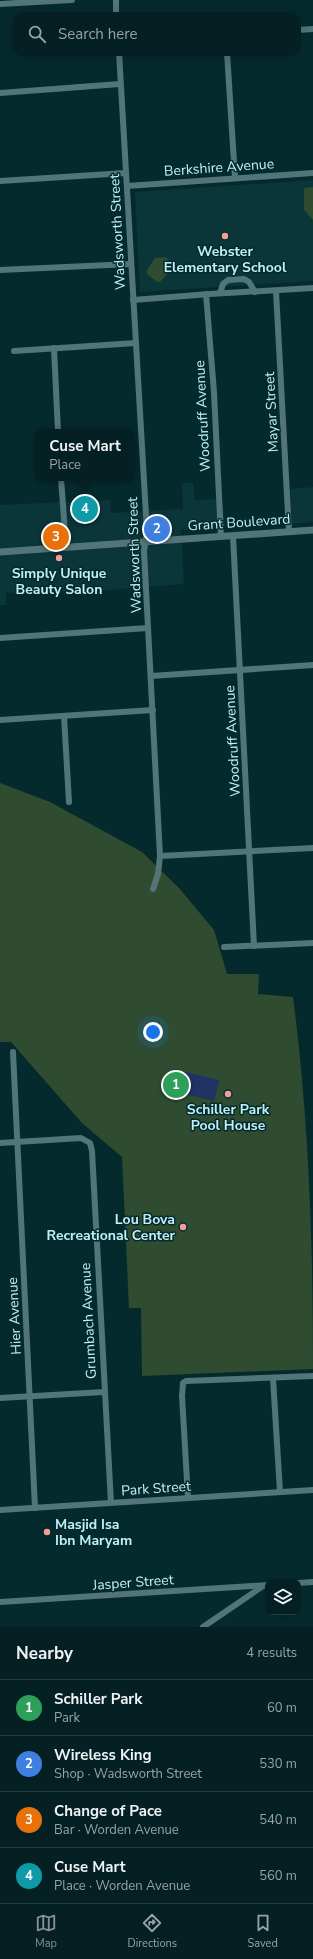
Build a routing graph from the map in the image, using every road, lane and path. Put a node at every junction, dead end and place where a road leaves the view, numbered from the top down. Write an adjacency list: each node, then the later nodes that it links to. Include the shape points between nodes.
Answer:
1 (72, 0): 3 (street)
2 (116, 0): 4 (street)
3 (0, 4)
4 (116, 12)
5 (313, 29): 6 (street)
6 (301, 30)
7 (118, 56): 9 (street, Wadsworth Street)
8 (227, 56): 13 (street)
9 (120, 84): 10 (street); 12 (street, Wadsworth Street)
10 (0, 93)
11 (313, 173): 13 (street, Berkshire Avenue)
12 (126, 174): 14 (street); 15 (street, Wadsworth Street)
13 (235, 178): 15 (street, Berkshire Avenue)
14 (0, 181)
15 (126, 186): 16 (street, Wadsworth Street)
16 (131, 264): 17 (street); 23 (street, Wadsworth Street)
17 (0, 270)
18 (313, 288): 19 (street)
19 (276, 291): 20 (street); 30 (street, Mayar Street)
20 (255, 292): 21 (street); 21 (street, via 244,279 228,280 223,284)
21 (220, 293): 22 (street)
22 (206, 294): 23 (street); 32 (street, Woodruff Avenue)
23 (133, 300): 24 (street, Wadsworth Street)
24 (136, 343): 25 (street); 33 (street, Wadsworth Street)
25 (54, 348): 26 (street); 27 (street)
26 (14, 351)
27 (58, 429)
28 (61, 481): 34 (street)
29 (313, 530): 30 (street, Grant Boulevard)
30 (289, 532): 31 (street, Grant Boulevard)
31 (234, 536): 32 (street, Grant Boulevard); 39 (street, Woodruff Avenue)
32 (221, 537): 33 (street, Grant Boulevard)
33 (146, 542): 34 (street, Grant Boulevard); 36 (street, Wadsworth Street, via 144,551)
34 (66, 547): 35 (street, Grant Boulevard)
35 (0, 552)
36 (148, 628): 37 (street); 40 (street, Wadsworth Street)
37 (0, 638)
38 (313, 665): 39 (street)
39 (240, 670): 40 (street); 46 (street, Woodruff Avenue)
40 (151, 676): 41 (street, Wadsworth Street)
41 (153, 710): 42 (street); 47 (street, Wadsworth Street)
42 (64, 716): 43 (street); 44 (street)
43 (0, 720)
44 (69, 802)
45 (313, 848): 46 (street)
46 (250, 852): 47 (street); 50 (street, Woodruff Avenue)
47 (160, 856): 48 (street, Wadsworth Street)
48 (153, 889)
49 (313, 943): 50 (street)
50 (254, 946): 51 (street)
51 (224, 947)
52 (13, 1052): 53 (street, Hier Avenue)
53 (18, 1142): 54 (street); 57 (street, Grumbach Avenue, via 81,1138 90,1143); 58 (street, Hier Avenue)
54 (0, 1143)
55 (313, 1376): 56 (street)
56 (273, 1378): 61 (street); 62 (street, via 186,1381 182,1387 182,1396)
57 (104, 1392): 58 (street); 63 (street, Grumbach Avenue)
58 (30, 1396): 59 (street); 64 (street, Hier Avenue)
59 (0, 1398)
60 (313, 1490): 61 (street, Park Street)
61 (280, 1492): 62 (street, Park Street)
62 (188, 1498): 63 (street, Park Street)
63 (111, 1503): 64 (street, Park Street)
64 (35, 1508): 65 (street, Park Street)
65 (0, 1510)
66 (313, 1582): 67 (street)
67 (301, 1583)
68 (265, 1585): 70 (street, Jasper Street)
69 (265, 1586): 71 (street)
70 (0, 1602)
71 (203, 1627)

